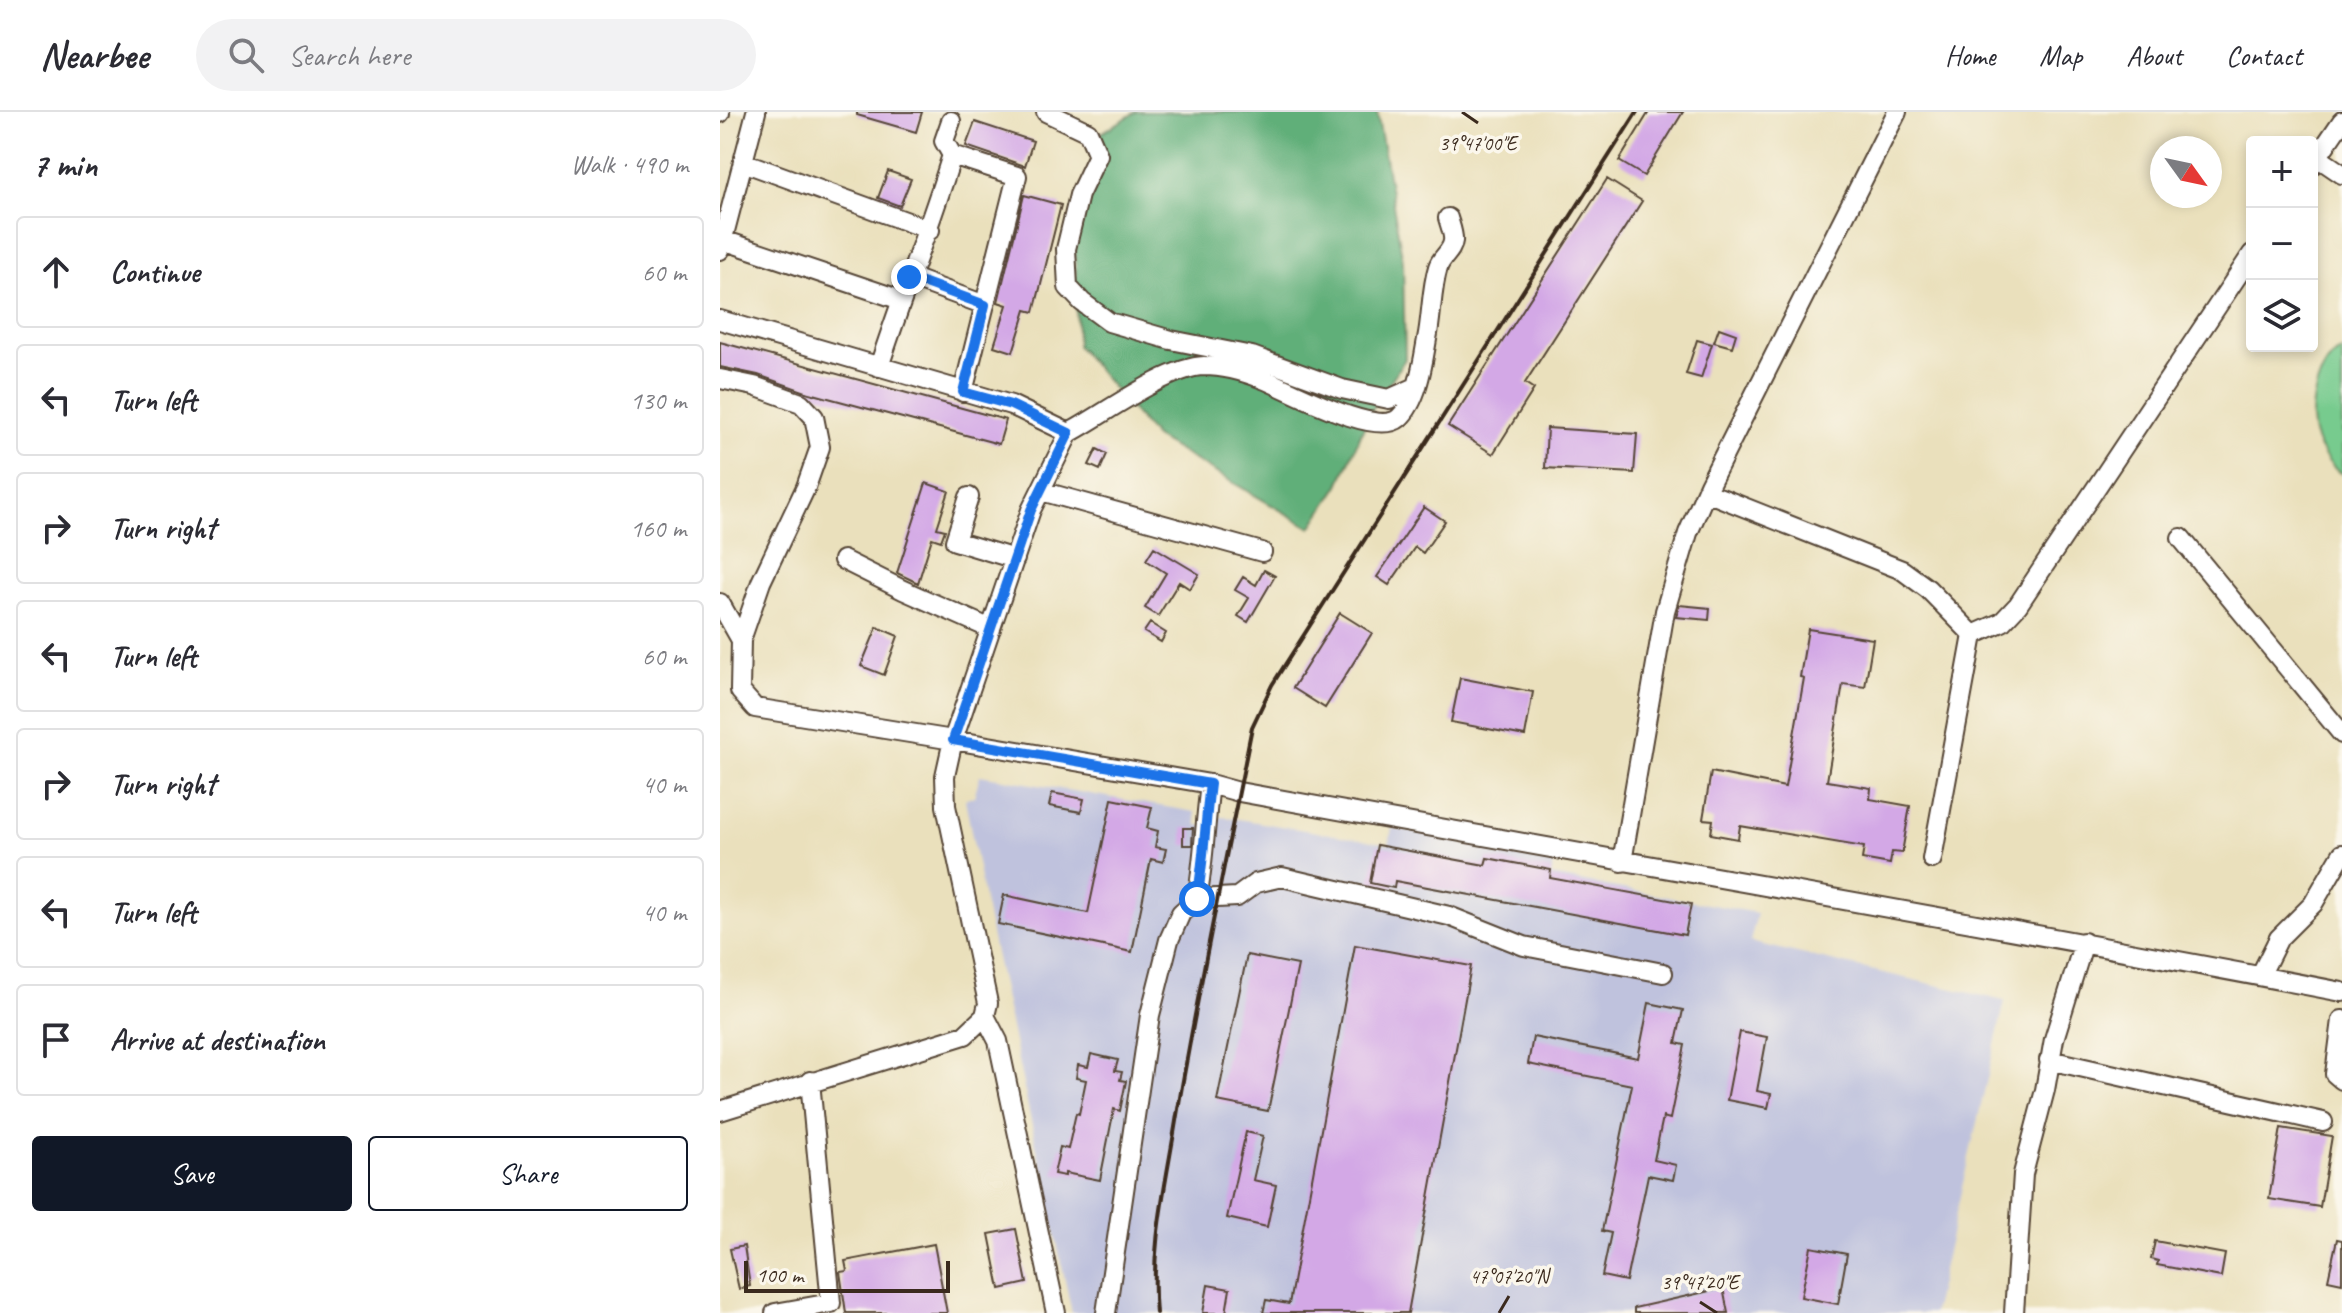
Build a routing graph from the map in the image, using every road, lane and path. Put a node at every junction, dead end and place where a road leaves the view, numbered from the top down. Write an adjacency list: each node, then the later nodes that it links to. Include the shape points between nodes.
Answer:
1 (756, 112): 8 (street)
2 (1046, 112): 21 (street, via 1088,132 1098,155 1079,195 1066,249 1068,287 1109,322 1252,356 1342,389 1389,399)
3 (1897, 112): 25 (street)
4 (951, 121): 6 (street, via 944,141)
5 (2342, 121): 7 (street)
6 (952, 155): 12 (street); 17 (street, via 1017,176)
7 (2318, 157)
8 (743, 162): 12 (street); 13 (street)
9 (2318, 162): 10 (street)
10 (2342, 174)
11 (1448, 218): 21 (street, via 1454,240 1439,261)
12 (930, 230): 15 (street)
13 (721, 245): 16 (street)
14 (2246, 263): 33 (street, via 2018,605 2002,622)
15 (909, 277): 16 (street); 17 (street)
16 (901, 300): 19 (street)
17 (985, 305): 22 (street)
18 (720, 320): 19 (street)
19 (879, 367): 22 (street)
20 (720, 379): 34 (street, via 801,403 814,417 820,447)
21 (1416, 387): 23 (street, via 1399,418 1375,423 1260,378 1204,366 1162,380)
22 (963, 392): 23 (street, via 1011,405)
23 (1069, 433): 24 (street)
24 (1041, 491): 28 (street); 29 (street)
25 (1706, 492): 33 (street, via 1902,570); 40 (street, via 1665,611)
26 (969, 497): 29 (street, via 955,541)
27 (2181, 538): 35 (street)
28 (1262, 552)
29 (1015, 559): 32 (street)
30 (843, 560): 32 (street)
31 (720, 603): 34 (street)
32 (991, 629): 36 (street)
33 (1973, 635): 39 (street)
34 (741, 640): 36 (street, via 740,691 755,708)
35 (2342, 734)
36 (953, 740): 37 (street); 46 (street, via 945,776 946,806 988,1003)
37 (1210, 784): 40 (street); 41 (street)
38 (2342, 854): 44 (street, via 2313,904 2279,938)
39 (1932, 859)
40 (1622, 862): 42 (street)
41 (1197, 899): 43 (street, via 1237,897 1256,883 1282,877 1449,916 1524,946); 56 (street, via 1181,913 1169,940 1150,1015)
42 (2084, 942): 44 (street); 48 (street)
43 (1663, 973)
44 (2260, 976): 45 (street)
45 (2342, 992)
46 (985, 1016): 50 (street, via 965,1035); 55 (street, via 998,1041)
47 (2342, 1020): 49 (street, via 2335,1074)
48 (2049, 1060): 52 (street); 57 (street, via 2023,1174)
49 (2342, 1080)
50 (810, 1081): 51 (street); 53 (street)
51 (720, 1111)
52 (2323, 1122)
53 (832, 1308): 54 (street)
54 (775, 1313)
55 (1056, 1313)
56 (1106, 1313)
57 (2014, 1313)

